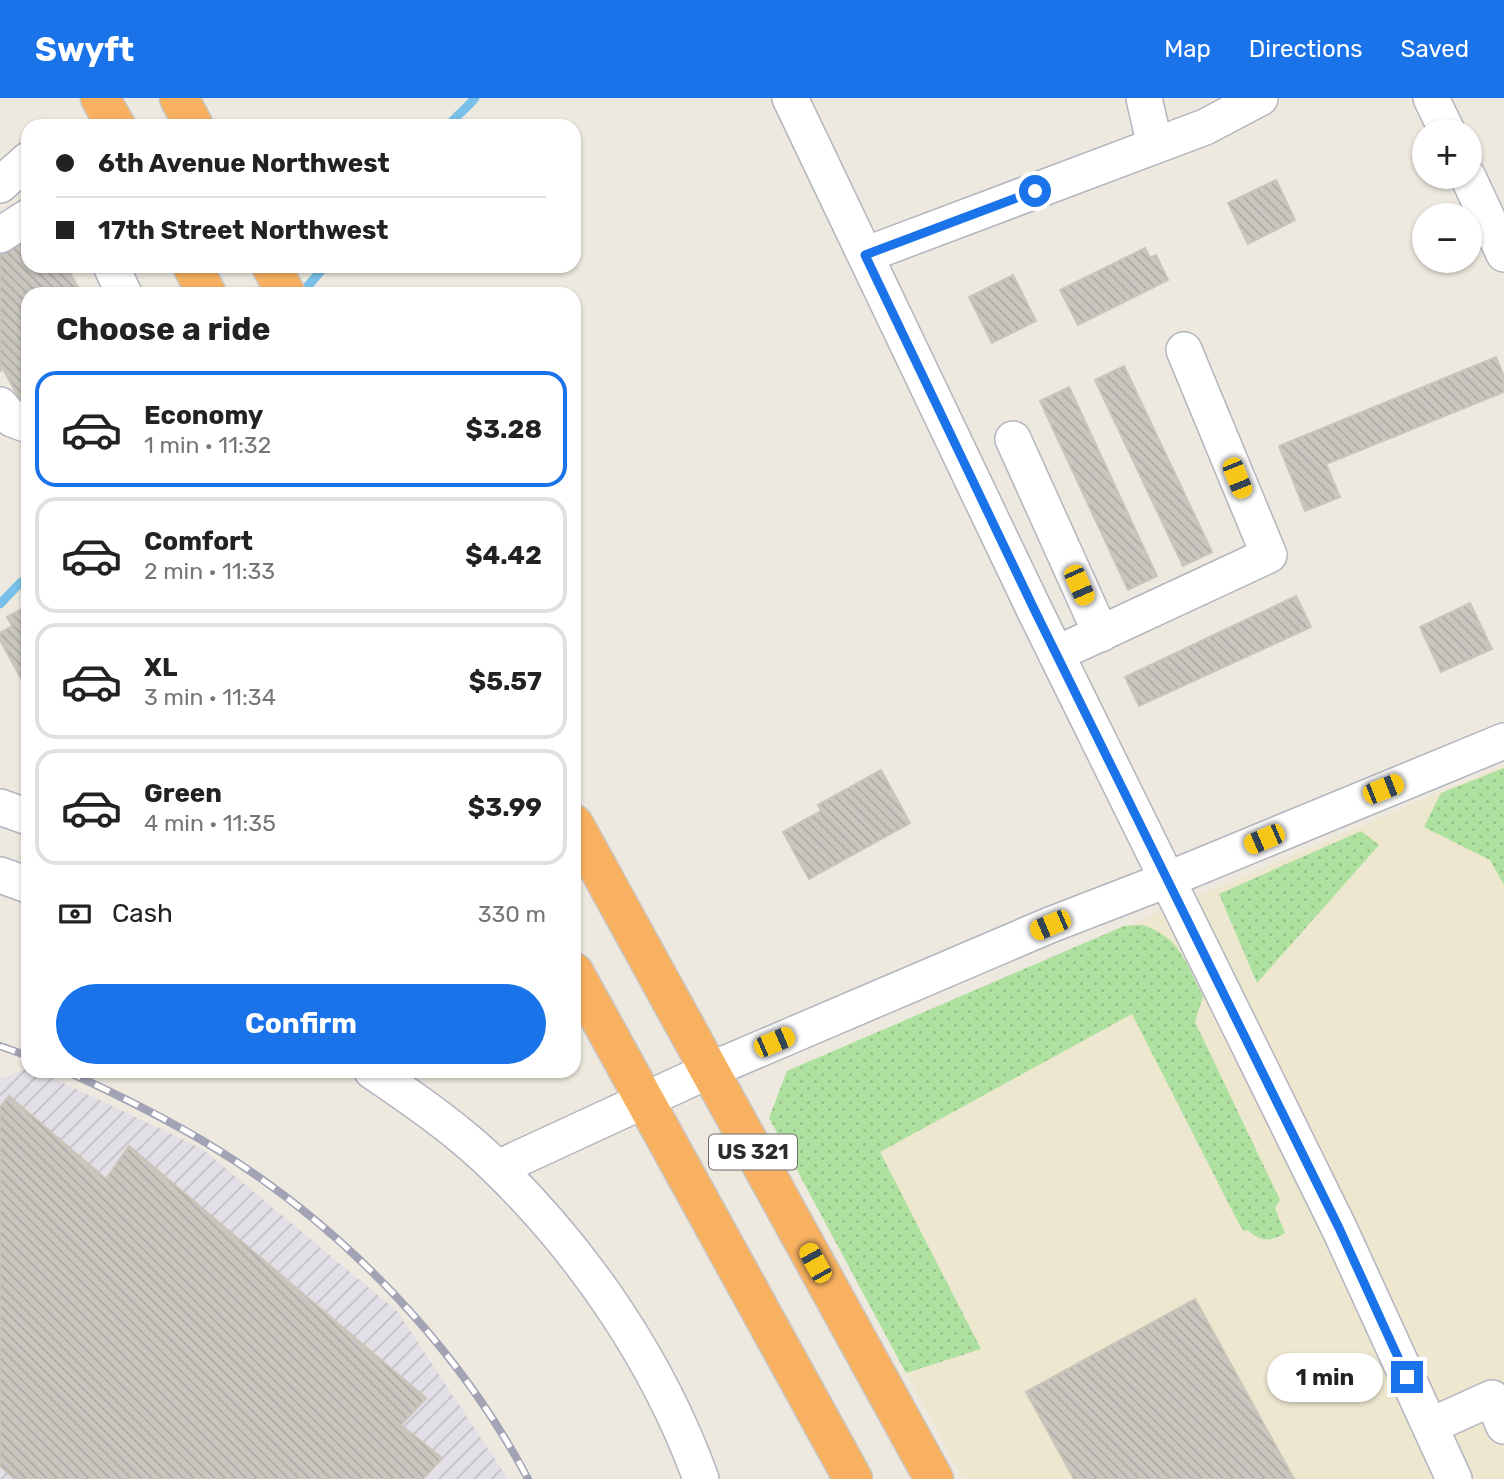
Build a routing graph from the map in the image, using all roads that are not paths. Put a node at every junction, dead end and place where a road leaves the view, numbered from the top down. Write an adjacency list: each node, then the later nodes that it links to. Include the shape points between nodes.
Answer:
1 (179, 98): 6 (highway)
2 (790, 98): 15 (street)
3 (1144, 98): 8 (street)
4 (1260, 98): 8 (street, via 1205,127)
5 (1431, 98): 7 (street)
6 (190, 119)
7 (1441, 119)
8 (1155, 146): 15 (street)
9 (21, 166): 10 (street)
10 (0, 185)
11 (1474, 189): 14 (street)
12 (21, 222): 13 (street)
13 (0, 235)
14 (1504, 254)
15 (865, 255): 21 (street)
16 (1184, 350): 20 (street, via 1269,555)
17 (0, 405): 18 (street)
18 (21, 422)
19 (1013, 439): 20 (street)
20 (1101, 634): 21 (street)
21 (1056, 654): 27 (street)
22 (1504, 741): 27 (street)
23 (0, 807): 24 (street)
24 (21, 814)
25 (581, 837): 30 (highway, US 321)
26 (0, 875): 28 (street)
27 (1168, 879): 30 (street); 34 (street)
28 (21, 882)
29 (581, 985): 32 (highway, US 321)
30 (708, 1071): 32 (street); 38 (highway, US 321)
31 (382, 1078): 33 (street, via 438,1117)
32 (644, 1101): 33 (street); 37 (highway, US 321)
33 (498, 1168): 36 (street, via 548,1222 645,1357)
34 (1430, 1426): 35 (street, via 1492,1398); 39 (street)
35 (1504, 1426)
36 (701, 1479)
37 (853, 1479)
38 (934, 1479)
39 (1454, 1479)

